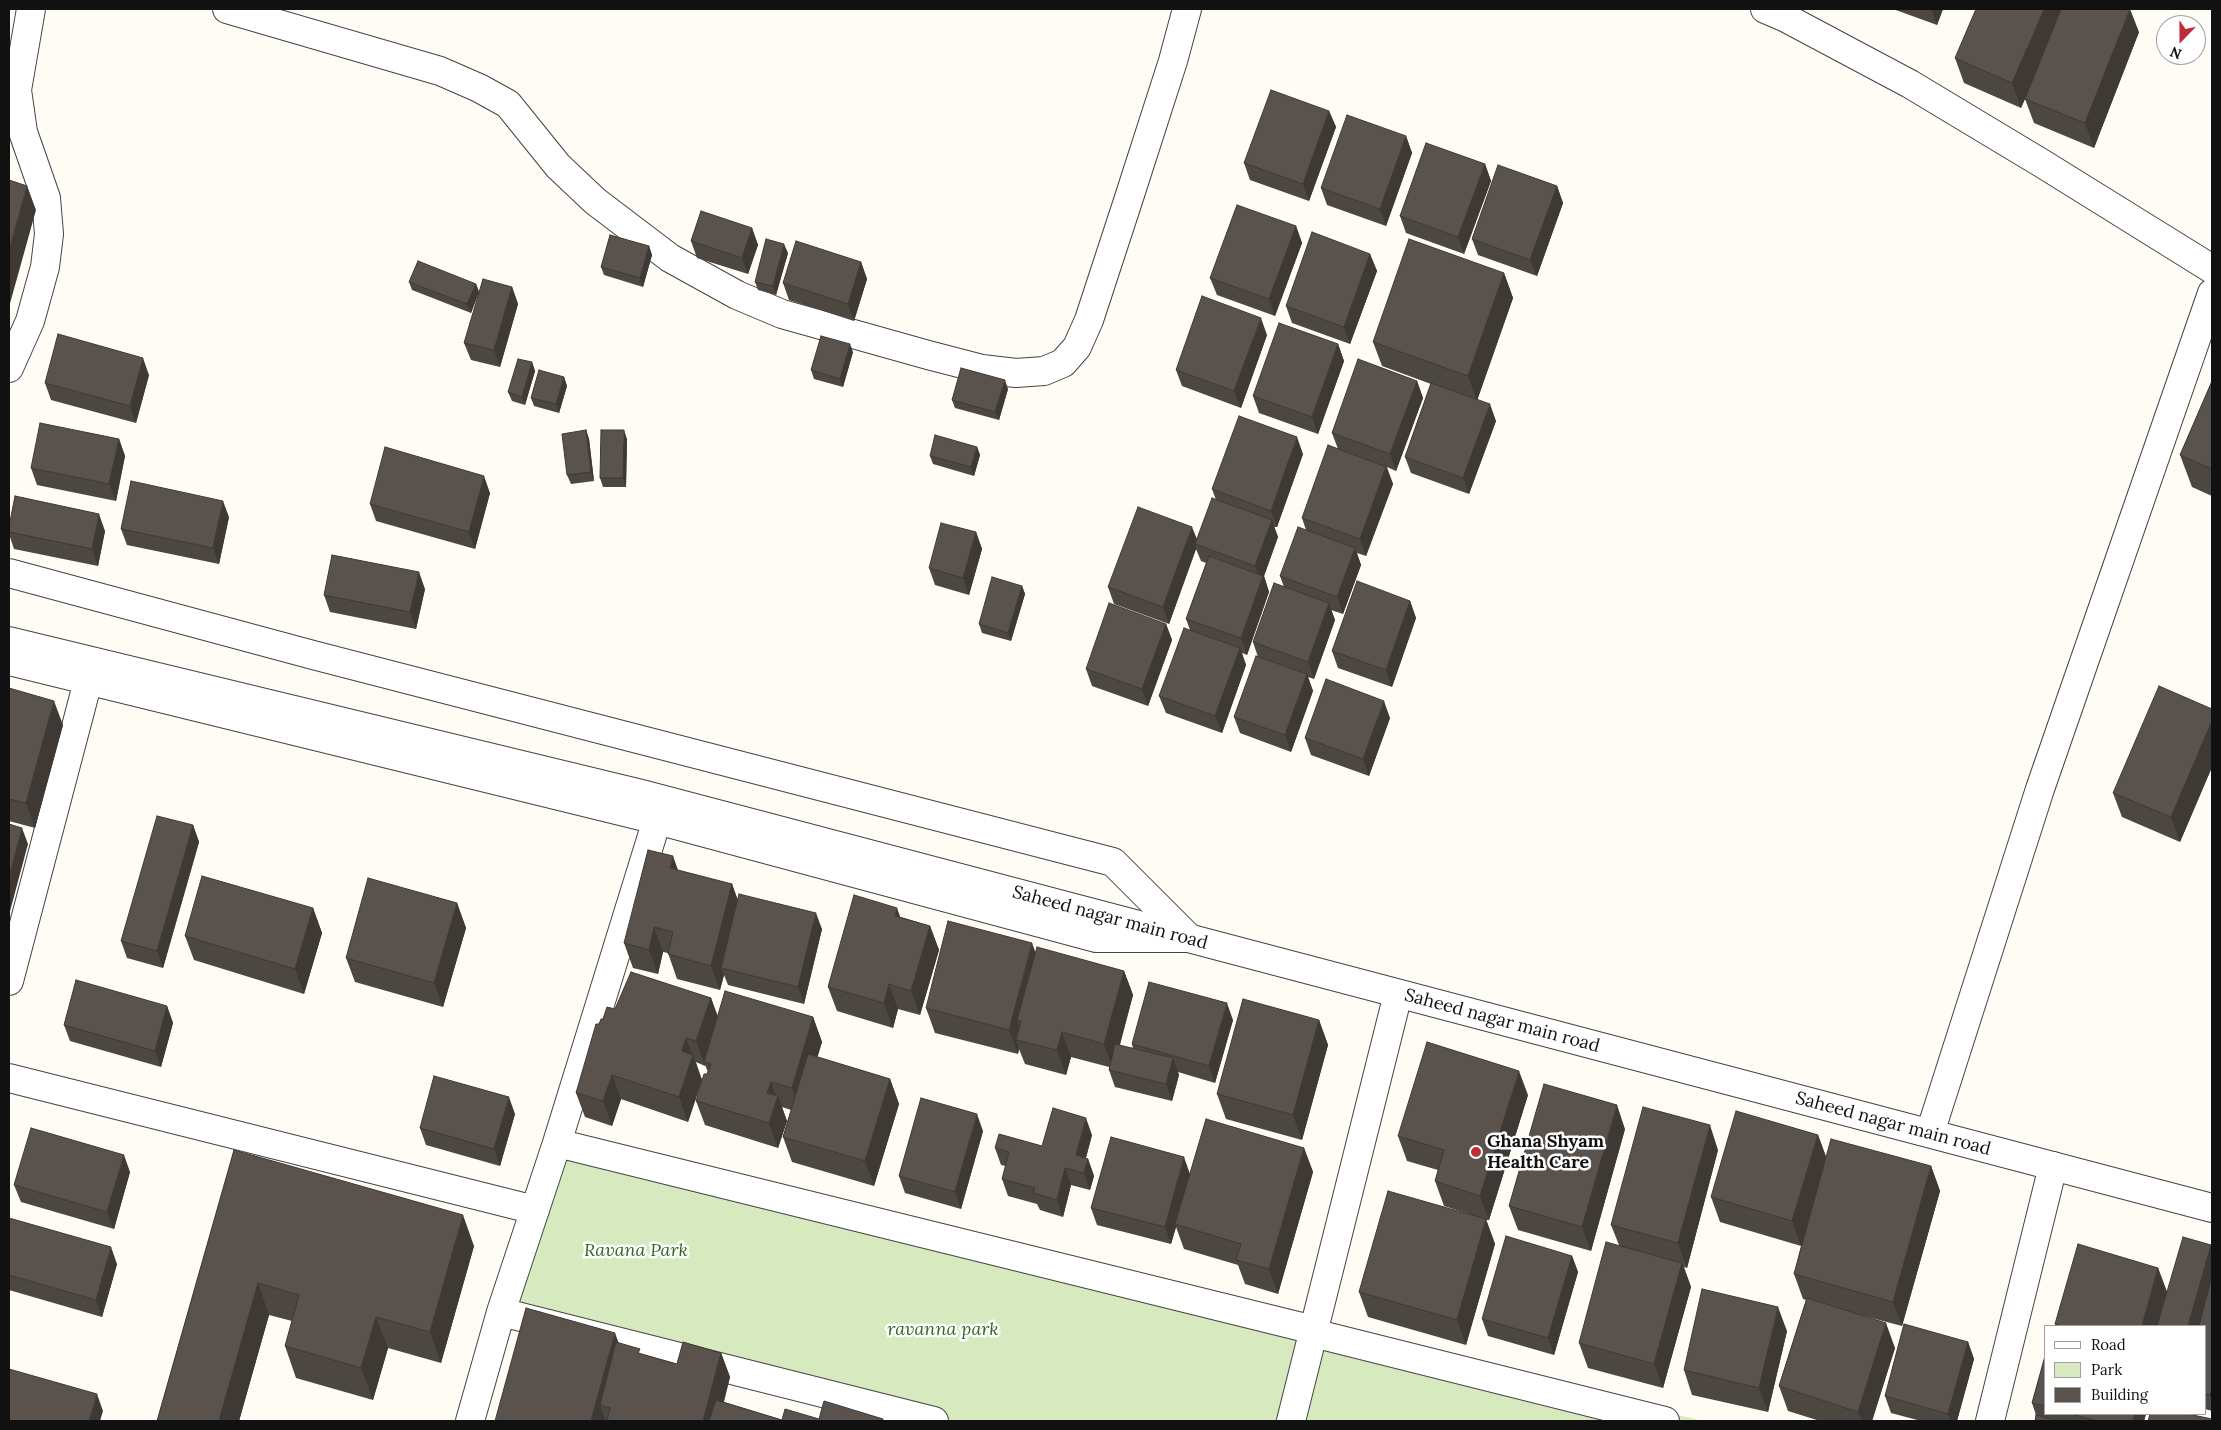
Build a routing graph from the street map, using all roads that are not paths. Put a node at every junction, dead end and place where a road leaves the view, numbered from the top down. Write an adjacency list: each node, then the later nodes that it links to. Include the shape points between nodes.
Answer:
1 (31, 9): 7 (street, via 17,90 23,132 46,198 49,234 45,267 30,321)
2 (227, 9): 3 (street, via 440,71 494,96 508,104 558,166 595,201 670,258 737,295 782,314 909,350 982,369 1016,373 1044,371 1064,363 1077,347 1127,204)
3 (1187, 9)
4 (1764, 9): 5 (street, via 1910,84)
5 (2212, 269)
6 (2212, 293): 17 (street, via 2040,789)
7 (9, 368)
8 (9, 573): 13 (street, via 312,655 1113,862)
9 (9, 642): 13 (street, Saheed nagar main road, via 633,791)
10 (9, 661): 11 (street)
11 (88, 681): 12 (street); 14 (street)
12 (657, 820): 13 (street, via 1096,938); 18 (street)
13 (1188, 938): 15 (street, Saheed nagar main road)
14 (9, 981)
15 (1398, 994): 17 (street, Saheed nagar main road); 23 (street)
16 (9, 1078): 21 (street)
17 (1930, 1133): 19 (street, Saheed nagar main road)
18 (557, 1143): 21 (street); 23 (street)
19 (2053, 1166): 20 (street, Saheed nagar main road); 28 (street)
20 (2212, 1208)
21 (535, 1210): 22 (street)
22 (501, 1312): 24 (street); 25 (street)
23 (1314, 1330): 26 (street); 27 (street, via 1317,1334)
24 (470, 1421)
25 (934, 1421)
26 (1291, 1421)
27 (1665, 1421)
28 (1990, 1421)

